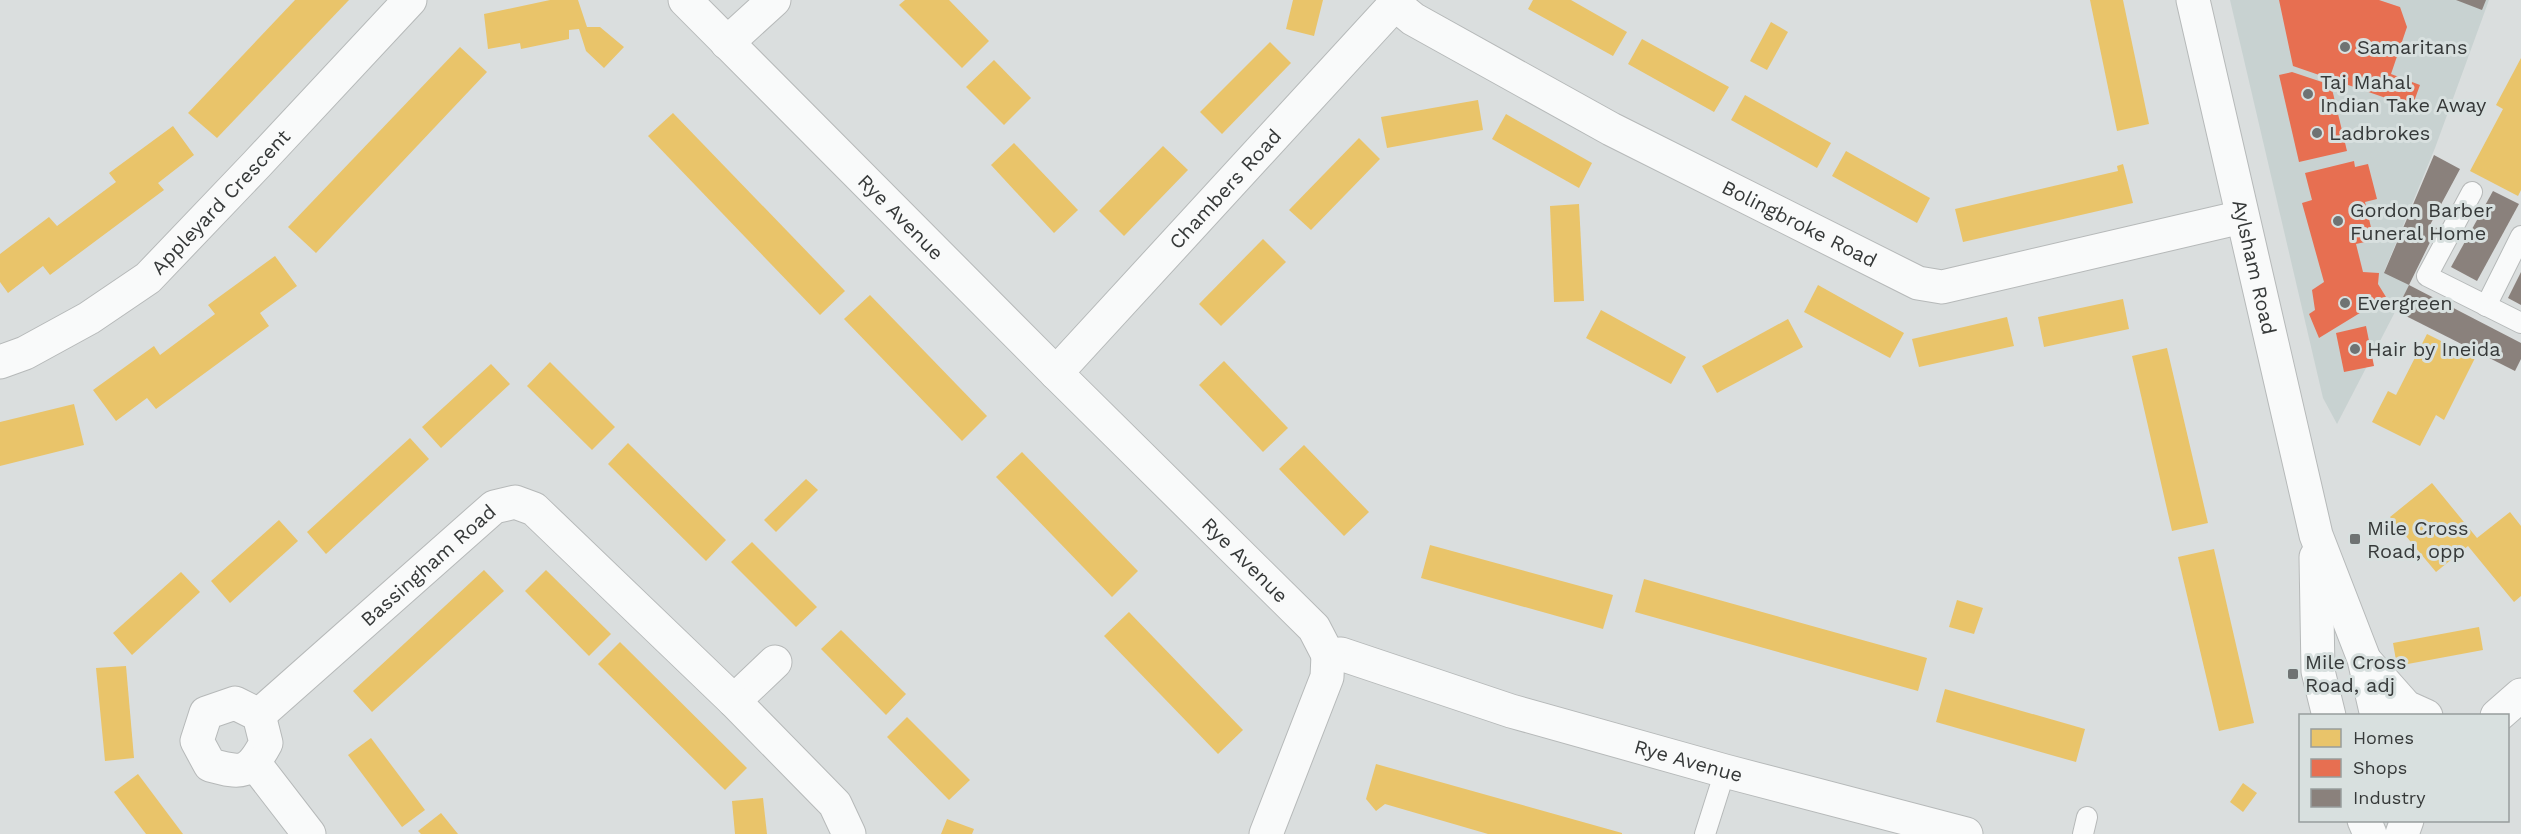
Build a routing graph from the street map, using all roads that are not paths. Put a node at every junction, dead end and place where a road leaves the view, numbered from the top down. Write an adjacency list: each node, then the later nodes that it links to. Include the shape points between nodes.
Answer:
1 (410, 0): 12 (street, Appleyard Crescent, via 148,278 89,318 25,353)
2 (685, 0): 6 (street, Rye Avenue)
3 (774, 0): 6 (street)
4 (2193, 0): 8 (street, Aylsham Road)
5 (1394, 2): 8 (street, Bolingbroke Road, via 1413,19 1611,129 1918,283 1942,287); 13 (street, Chambers Road)
6 (727, 44): 13 (street, Rye Avenue)
7 (2472, 192): 10 (lane, via 2427,276)
8 (2242, 217): 14 (street, Aylsham Road)
9 (2521, 236): 10 (lane)
10 (2486, 306): 11 (lane)
11 (2521, 323)
12 (0, 362)
13 (1056, 373): 15 (street, Rye Avenue, via 1314,628)
14 (2316, 535): 16 (street, Aylsham Road); 20 (street, Aylsham Road, via 2318,671)
15 (1328, 655): 26 (street, Rye Avenue, via 1341,654 1511,711); 29 (street, via 1327,676)
16 (2364, 659): 21 (street, Aylsham Road); 22 (street, via 2406,707)
17 (775, 662): 19 (street)
18 (2521, 695): 23 (street)
19 (734, 701): 24 (street, Bassingham Road, via 534,509 515,502 494,507); 28 (street, Bassingham Road, via 836,804)
20 (2329, 714)
21 (2377, 714)
22 (2422, 714)
23 (2499, 714)
24 (259, 715): 25 (street, via 266,743); 25 (street, via 235,703 206,713 197,741 210,765 236,772)
25 (255, 764): 27 (street)
26 (1725, 771): 30 (lane); 31 (street, Rye Avenue)
27 (309, 834)
28 (849, 834)
29 (1266, 834)
30 (1705, 834)
31 (1965, 834)

